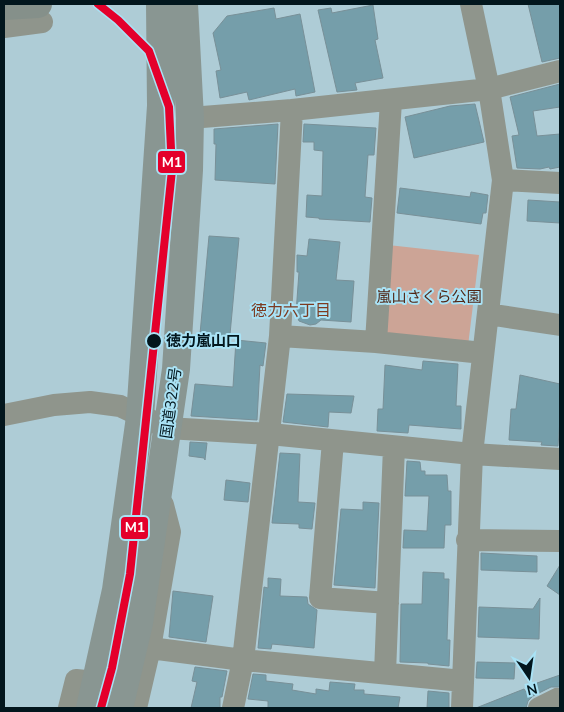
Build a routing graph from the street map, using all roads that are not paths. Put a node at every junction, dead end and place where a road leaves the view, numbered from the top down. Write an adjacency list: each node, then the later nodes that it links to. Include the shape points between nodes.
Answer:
1 (160, 4): 20 (highway, 国道322号, via 161,106)
2 (184, 4): 11 (highway, 国道322号)
3 (471, 4): 8 (street)
4 (4, 6): 5 (main road)
5 (40, 13): 6 (street)
6 (4, 27)
7 (560, 71): 8 (street)
8 (489, 88): 9 (street); 12 (street)
9 (391, 101): 10 (street); 17 (street)
10 (292, 110): 11 (street); 16 (street)
11 (190, 118): 21 (highway, 国道322号, via 176,369)
12 (503, 180): 13 (street); 14 (street)
13 (560, 183)
14 (488, 314): 15 (street); 18 (street)
15 (560, 325)
16 (280, 336): 17 (street); 22 (street)
17 (376, 342): 18 (street)
18 (483, 353): 25 (street)
19 (4, 414): 20 (street, via 90,402 120,406)
20 (140, 417): 21 (street); 35 (highway, 国道322号, via 116,590)
21 (167, 428): 22 (street); 27 (highway, 国道322号)
22 (270, 434): 23 (street); 32 (street)
23 (333, 441): 24 (street); 30 (street, via 320,598)
24 (394, 447): 25 (street); 30 (street)
25 (472, 454): 26 (street); 28 (street)
26 (560, 459)
27 (158, 498): 31 (street, via 170,532); 39 (highway, 国道322号, via 140,624)
28 (468, 540): 29 (street); 34 (street)
29 (560, 541)
30 (388, 603): 33 (street)
31 (150, 648): 32 (street); 40 (street)
32 (243, 660): 33 (street); 41 (street)
33 (385, 673): 34 (street)
34 (463, 681): 42 (street)
35 (96, 682): 37 (street, via 76,680); 38 (highway, 国道322号)
36 (560, 702): 43 (street, via 557,700)
37 (69, 708)
38 (90, 708)
39 (119, 708)
40 (136, 708)
41 (233, 708)
42 (462, 708)
43 (539, 708)

